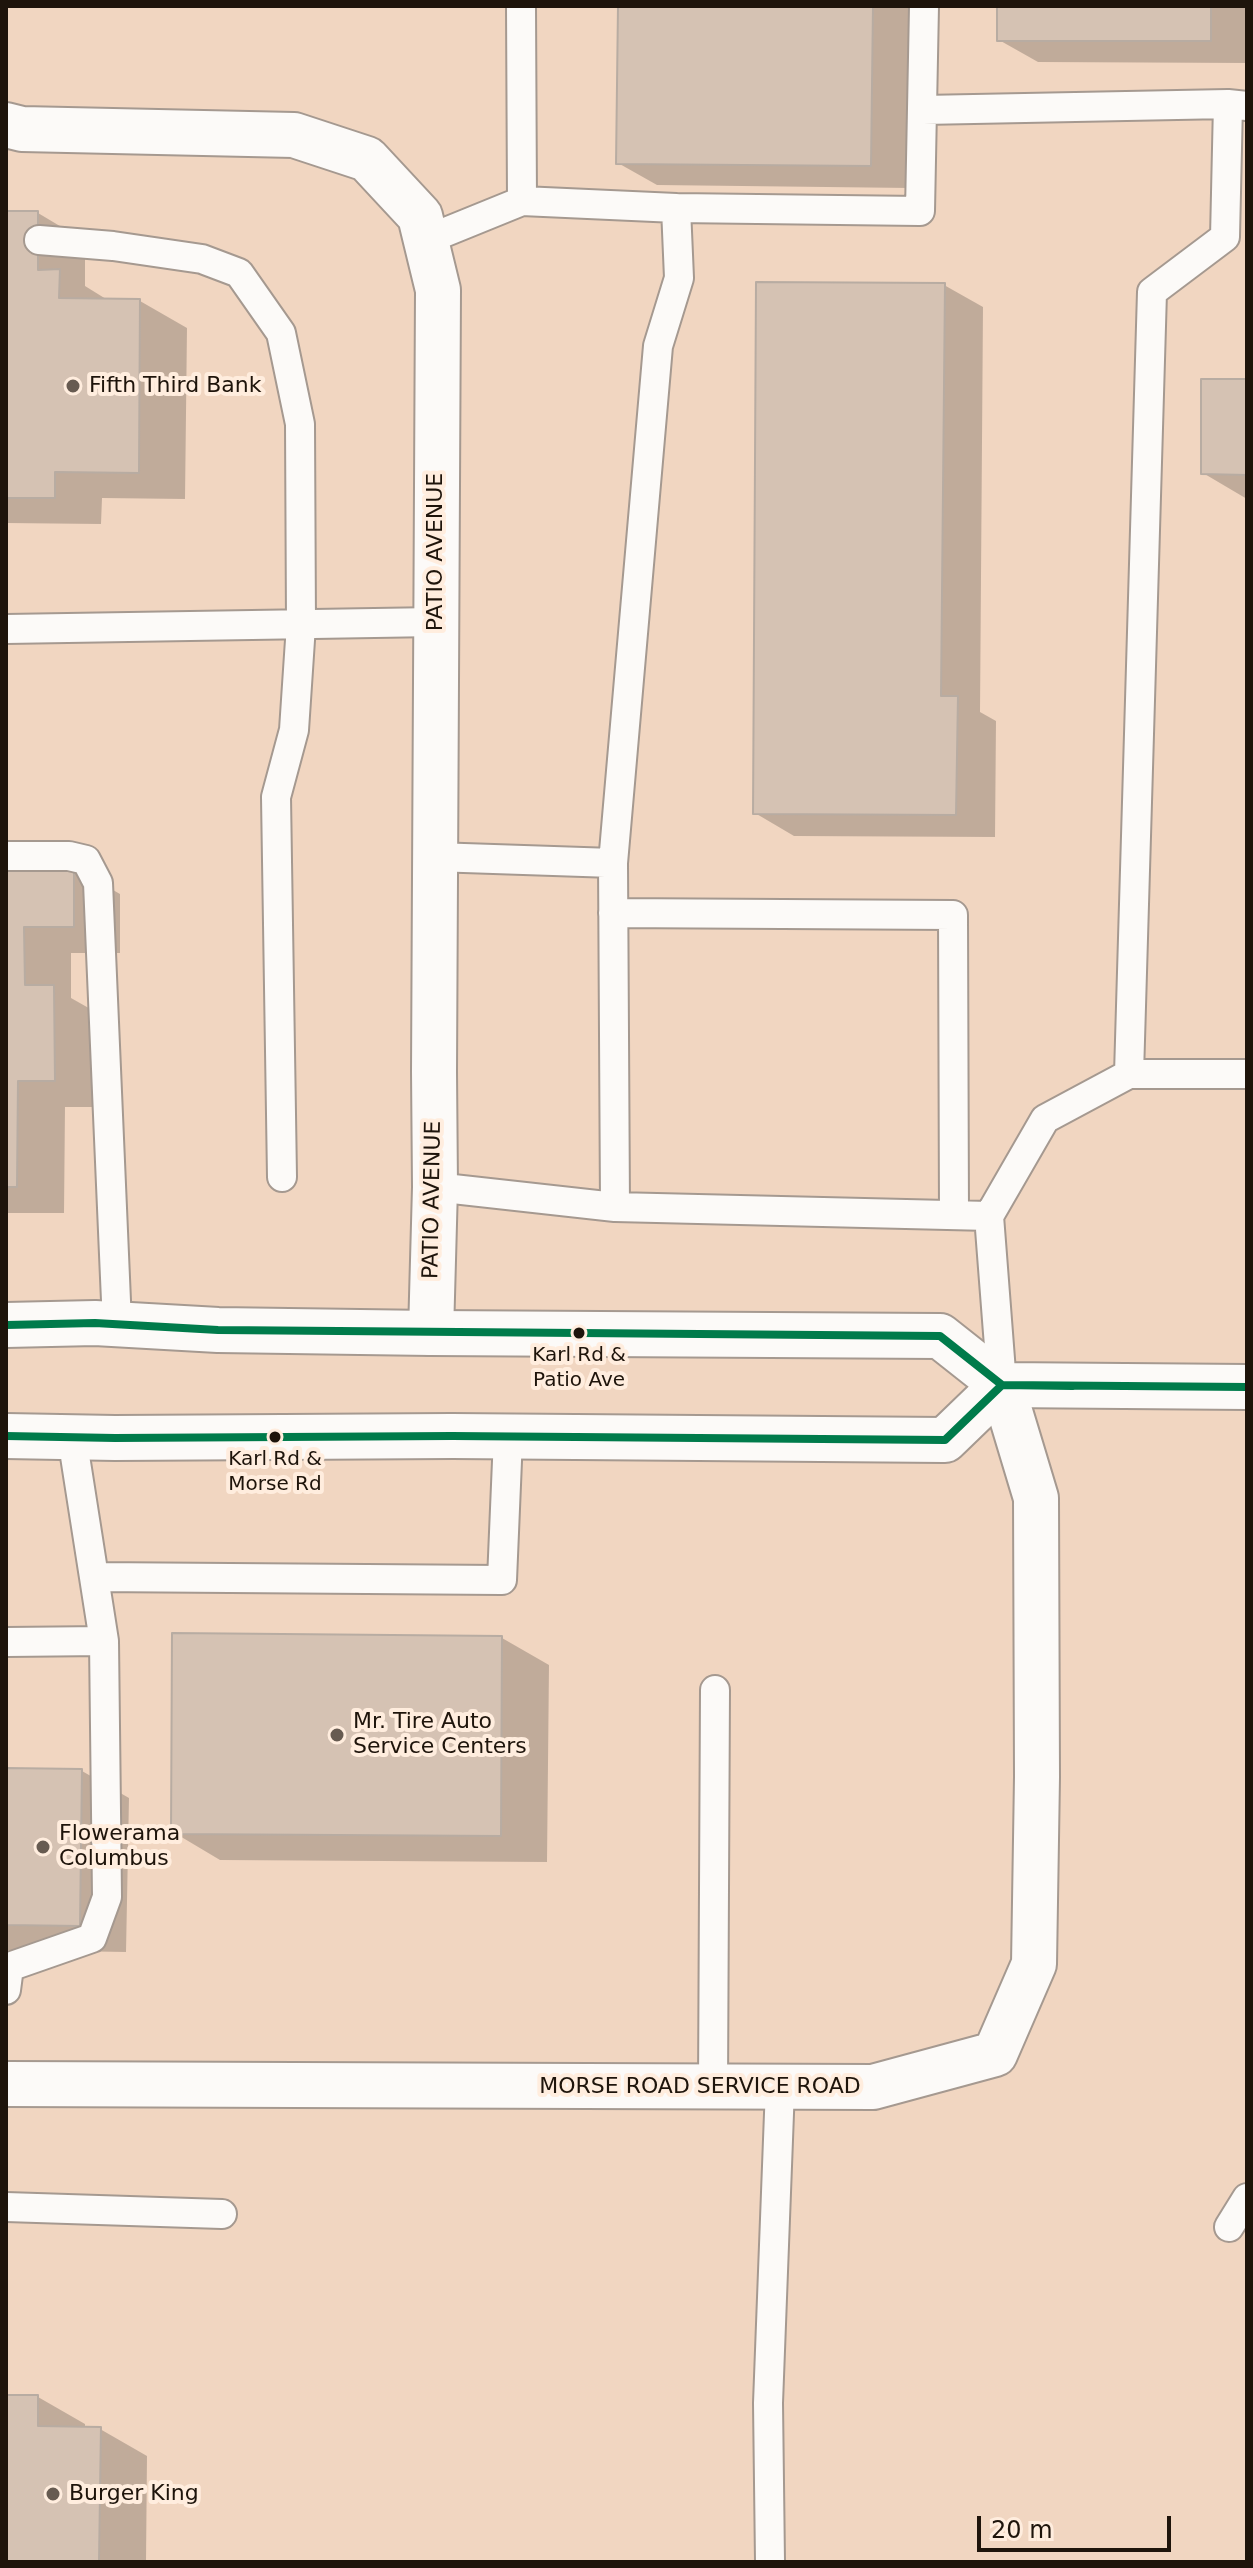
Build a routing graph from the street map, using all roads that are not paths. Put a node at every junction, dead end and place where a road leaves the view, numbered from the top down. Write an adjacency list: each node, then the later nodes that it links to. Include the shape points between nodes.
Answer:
1 (521, 6): 6 (lane)
2 (924, 6): 4 (lane)
3 (1238, 105): 4 (lane); 17 (lane, via 1225,237 1152,292)
4 (923, 110): 7 (lane, via 920,211)
5 (6, 125): 9 (street, PATIO AVENUE, via 294,135 367,159 420,216)
6 (522, 201): 7 (lane); 9 (lane)
7 (676, 208): 15 (lane, via 679,278 658,346)
8 (39, 240): 11 (lane, via 202,259 239,273 281,333 300,424)
9 (426, 240): 10 (street, PATIO AVENUE, via 438,290)
10 (436, 622): 11 (lane); 14 (street, PATIO AVENUE)
11 (301, 625): 12 (lane); 19 (lane, via 294,730 276,797)
12 (6, 629)
13 (6, 856): 24 (lane, via 86,860 98,883)
14 (434, 857): 15 (lane); 20 (street, PATIO AVENUE)
15 (613, 863): 16 (lane)
16 (613, 913): 21 (lane); 22 (lane, via 953,915)
17 (1129, 1074): 18 (lane); 23 (lane, via 1045,1119)
18 (1247, 1074)
19 (282, 1177)
20 (435, 1187): 21 (lane); 26 (street, PATIO AVENUE)
21 (615, 1207): 22 (lane)
22 (954, 1215): 23 (lane)
23 (989, 1216): 27 (lane)
24 (117, 1324): 25 (street); 26 (street)
25 (6, 1325)
26 (431, 1333): 27 (street, via 940,1336)
27 (1002, 1385): 28 (street); 31 (street, via 945,1440); 39 (street, MORSE ROAD SERVICE ROAD, via 1036,1498 1034,1964 995,2054 873,2087)
28 (1247, 1387)
29 (6, 1436): 30 (street)
30 (72, 1437): 31 (street); 32 (lane)
31 (508, 1437): 32 (lane, via 502,1580)
32 (94, 1577): 33 (lane)
33 (104, 1641): 34 (lane); 36 (lane, via 107,1897 92,1938)
34 (6, 1642)
35 (715, 1690): 38 (lane)
36 (7, 1975)
37 (6, 2084): 38 (street, MORSE ROAD SERVICE ROAD)
38 (713, 2087): 39 (street, MORSE ROAD SERVICE ROAD)
39 (780, 2087): 44 (lane, via 768,2403)
40 (1247, 2198): 43 (lane)
41 (6, 2207): 42 (lane)
42 (222, 2214)
43 (1229, 2227)
44 (770, 2562)

